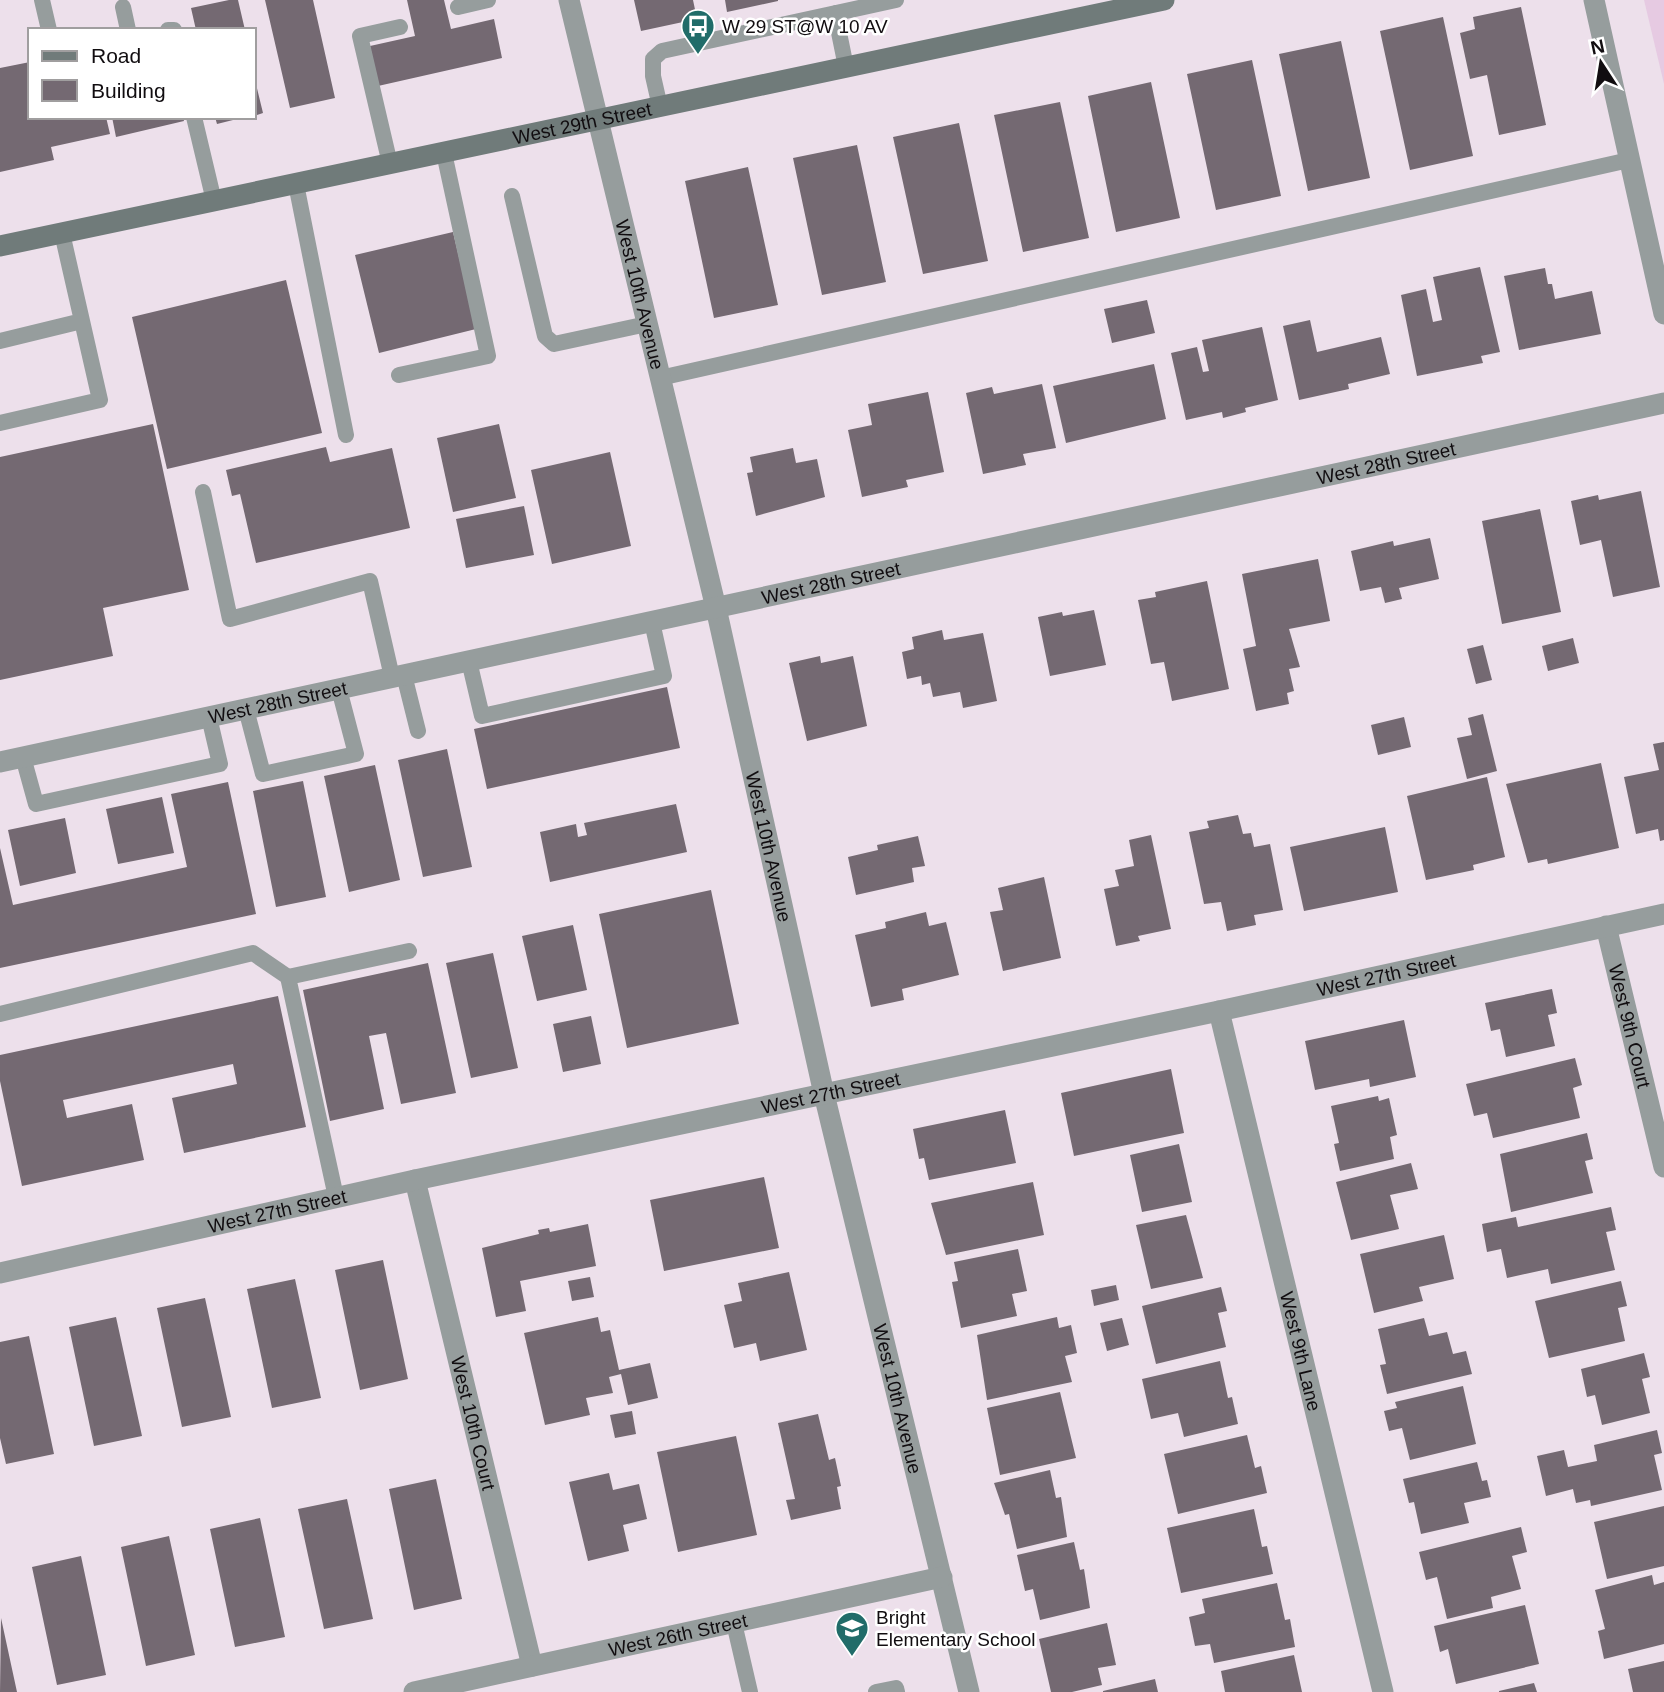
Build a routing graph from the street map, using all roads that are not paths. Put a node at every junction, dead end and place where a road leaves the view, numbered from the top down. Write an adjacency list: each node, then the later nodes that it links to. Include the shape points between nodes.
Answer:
1 (42, 0): 11 (lane)
2 (488, 0): 8 (lane)
3 (569, 0): 16 (street, West 10th Avenue)
4 (896, 0): 9 (lane)
5 (1164, 0): 13 (street, West 29th Street)
6 (1594, 0): 18 (street)
7 (122, 7): 12 (lane)
8 (458, 7)
9 (835, 13): 13 (lane); 14 (lane, via 662,51 653,59)
10 (400, 27): 19 (lane, via 360,36)
11 (49, 28)
12 (127, 28)
13 (846, 67): 14 (street, West 29th Street)
14 (660, 107): 16 (street, West 29th Street)
15 (194, 119): 22 (lane)
16 (597, 120): 17 (street, West 29th Street); 27 (street, West 10th Avenue)
17 (443, 153): 19 (street, West 29th Street); 29 (lane, via 488,356)
18 (1629, 160): 25 (street); 30 (lane)
19 (390, 164): 20 (street, West 29th Street)
20 (296, 184): 22 (street, West 29th Street); 33 (lane)
21 (512, 196): 27 (lane, via 545,336 554,344)
22 (214, 201): 23 (street, West 29th Street)
23 (62, 233): 24 (street, West 29th Street); 26 (lane)
24 (0, 246)
25 (1664, 314)
26 (82, 321): 28 (lane); 32 (lane, via 100,400)
27 (647, 324): 30 (street, West 10th Avenue)
28 (0, 341)
29 (399, 375)
30 (660, 378): 35 (street, West 10th Avenue)
31 (1664, 403): 35 (street, West 28th Street)
32 (0, 423)
33 (346, 435)
34 (203, 492): 38 (lane, via 230,618 370,581)
35 (716, 608): 36 (street, West 28th Street); 51 (street, West 10th Avenue)
36 (652, 622): 37 (street, West 28th Street); 37 (lane, via 664,676 482,716)
37 (469, 661): 38 (street, West 28th Street)
38 (398, 676): 39 (street, West 28th Street); 42 (lane)
39 (339, 689): 40 (street, West 28th Street); 40 (lane, via 356,754 263,774)
40 (246, 709): 41 (street, West 28th Street)
41 (209, 717): 43 (street, West 28th Street); 43 (lane, via 220,764 36,804)
42 (418, 731)
43 (23, 757): 44 (street, West 28th Street)
44 (0, 762)
45 (1664, 914): 46 (street, West 27th Street)
46 (1606, 926): 49 (street, West 27th Street); 52 (street, West 9th Court)
47 (409, 951): 48 (lane)
48 (288, 977): 50 (lane, via 253,953); 54 (lane)
49 (1219, 1012): 51 (street, West 27th Street); 64 (street, West 9th Lane)
50 (0, 1014)
51 (824, 1094): 53 (street, West 27th Street); 56 (street, West 10th Avenue)
52 (1664, 1167)
53 (415, 1180): 54 (street, West 27th Street); 58 (street, West 10th Court)
54 (337, 1197): 55 (street, West 27th Street)
55 (0, 1273)
56 (942, 1577): 57 (street, West 26th Street); 63 (street, West 10th Avenue)
57 (734, 1623): 58 (street, West 26th Street); 60 (lane)
58 (532, 1666): 59 (street, West 26th Street)
59 (424, 1691)
60 (750, 1692)
61 (876, 1692): 62 (lane, via 896,1688)
62 (897, 1692)
63 (968, 1692)
64 (1383, 1692)

